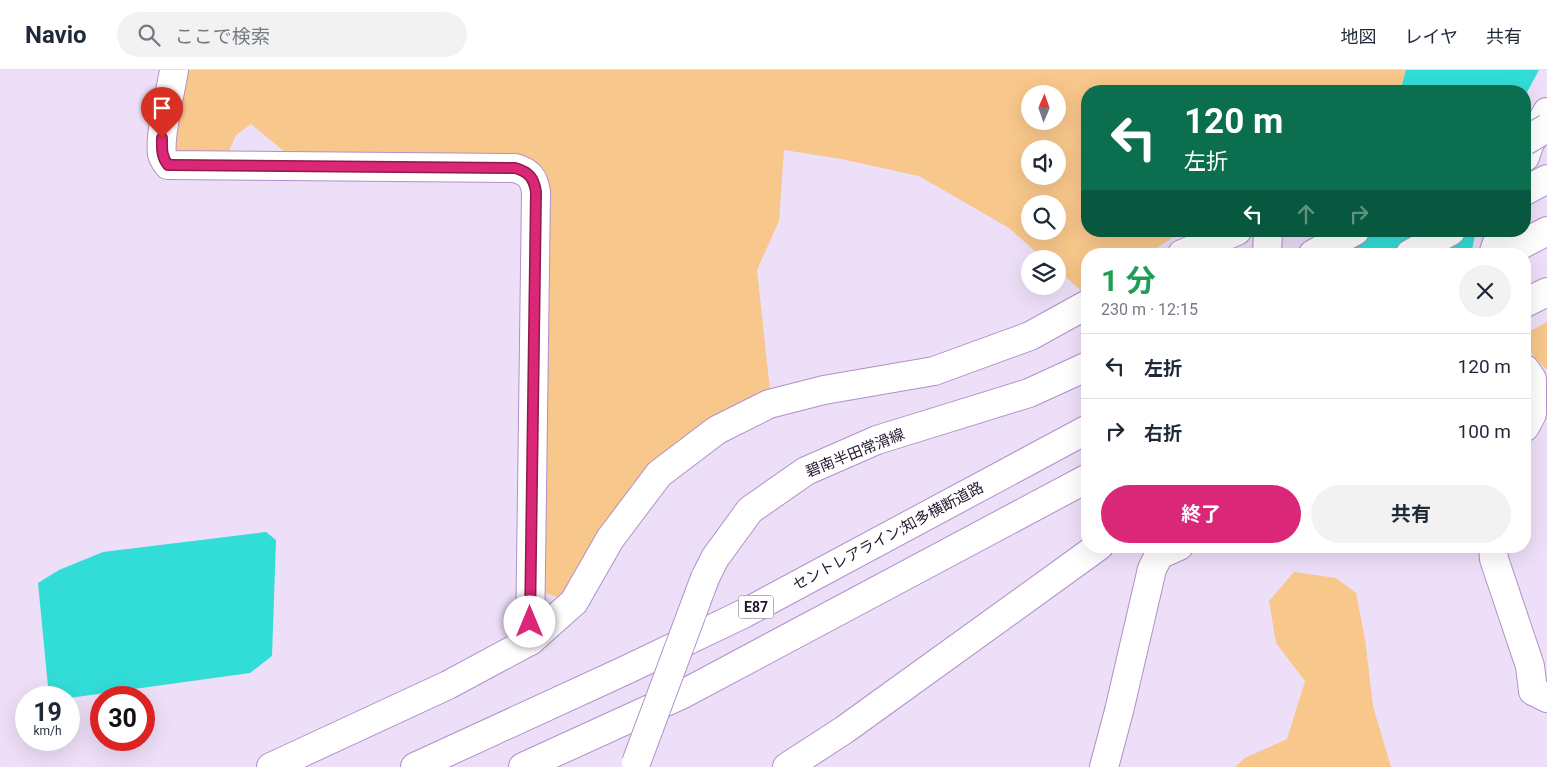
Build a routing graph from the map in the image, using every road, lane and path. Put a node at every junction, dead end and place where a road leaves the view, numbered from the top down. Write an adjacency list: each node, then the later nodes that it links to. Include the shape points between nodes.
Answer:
1 (174, 70): 27 (main road, via 162,138 162,153 168,165 515,168 526,171 534,182)
2 (1547, 112): 5 (main road)
3 (1547, 128): 4 (main road, bridge)
4 (1531, 137)
5 (1531, 141)
6 (1547, 179): 7 (main road)
7 (1531, 188)
8 (1547, 231): 15 (main road)
9 (1223, 237): 12 (main road)
10 (1344, 237): 13 (main road)
11 (1440, 237): 14 (main road)
12 (1196, 248)
13 (1324, 248)
14 (1421, 248)
15 (1515, 248)
16 (1547, 292): 17 (main road)
17 (1531, 300)
18 (1081, 308): 27 (main road, via 1030,336 934,371 824,390 769,404 717,430 659,474 610,539 574,602)
19 (1081, 369): 29 (main road, 碧南半田常滑線, bridge, via 1029,393 877,440 806,471 750,510 715,558 705,578)
20 (1531, 378): 21 (main road)
21 (1531, 416)
22 (1081, 433): 31 (main road, セントレアライン;知多横断道路 / E87, via 745,613)
23 (1081, 482): 32 (main road, via 683,694)
24 (1089, 553): 33 (main road, via 844,730)
25 (1163, 553): 34 (main road, via 1152,569)
26 (1494, 553): 28 (main road, via 1530,666 1533,691)
27 (530, 641): 30 (main road, via 448,685)
28 (1547, 698)
29 (636, 766)
30 (272, 767)
31 (416, 767)
32 (523, 767)
33 (787, 767)
34 (1104, 767)

